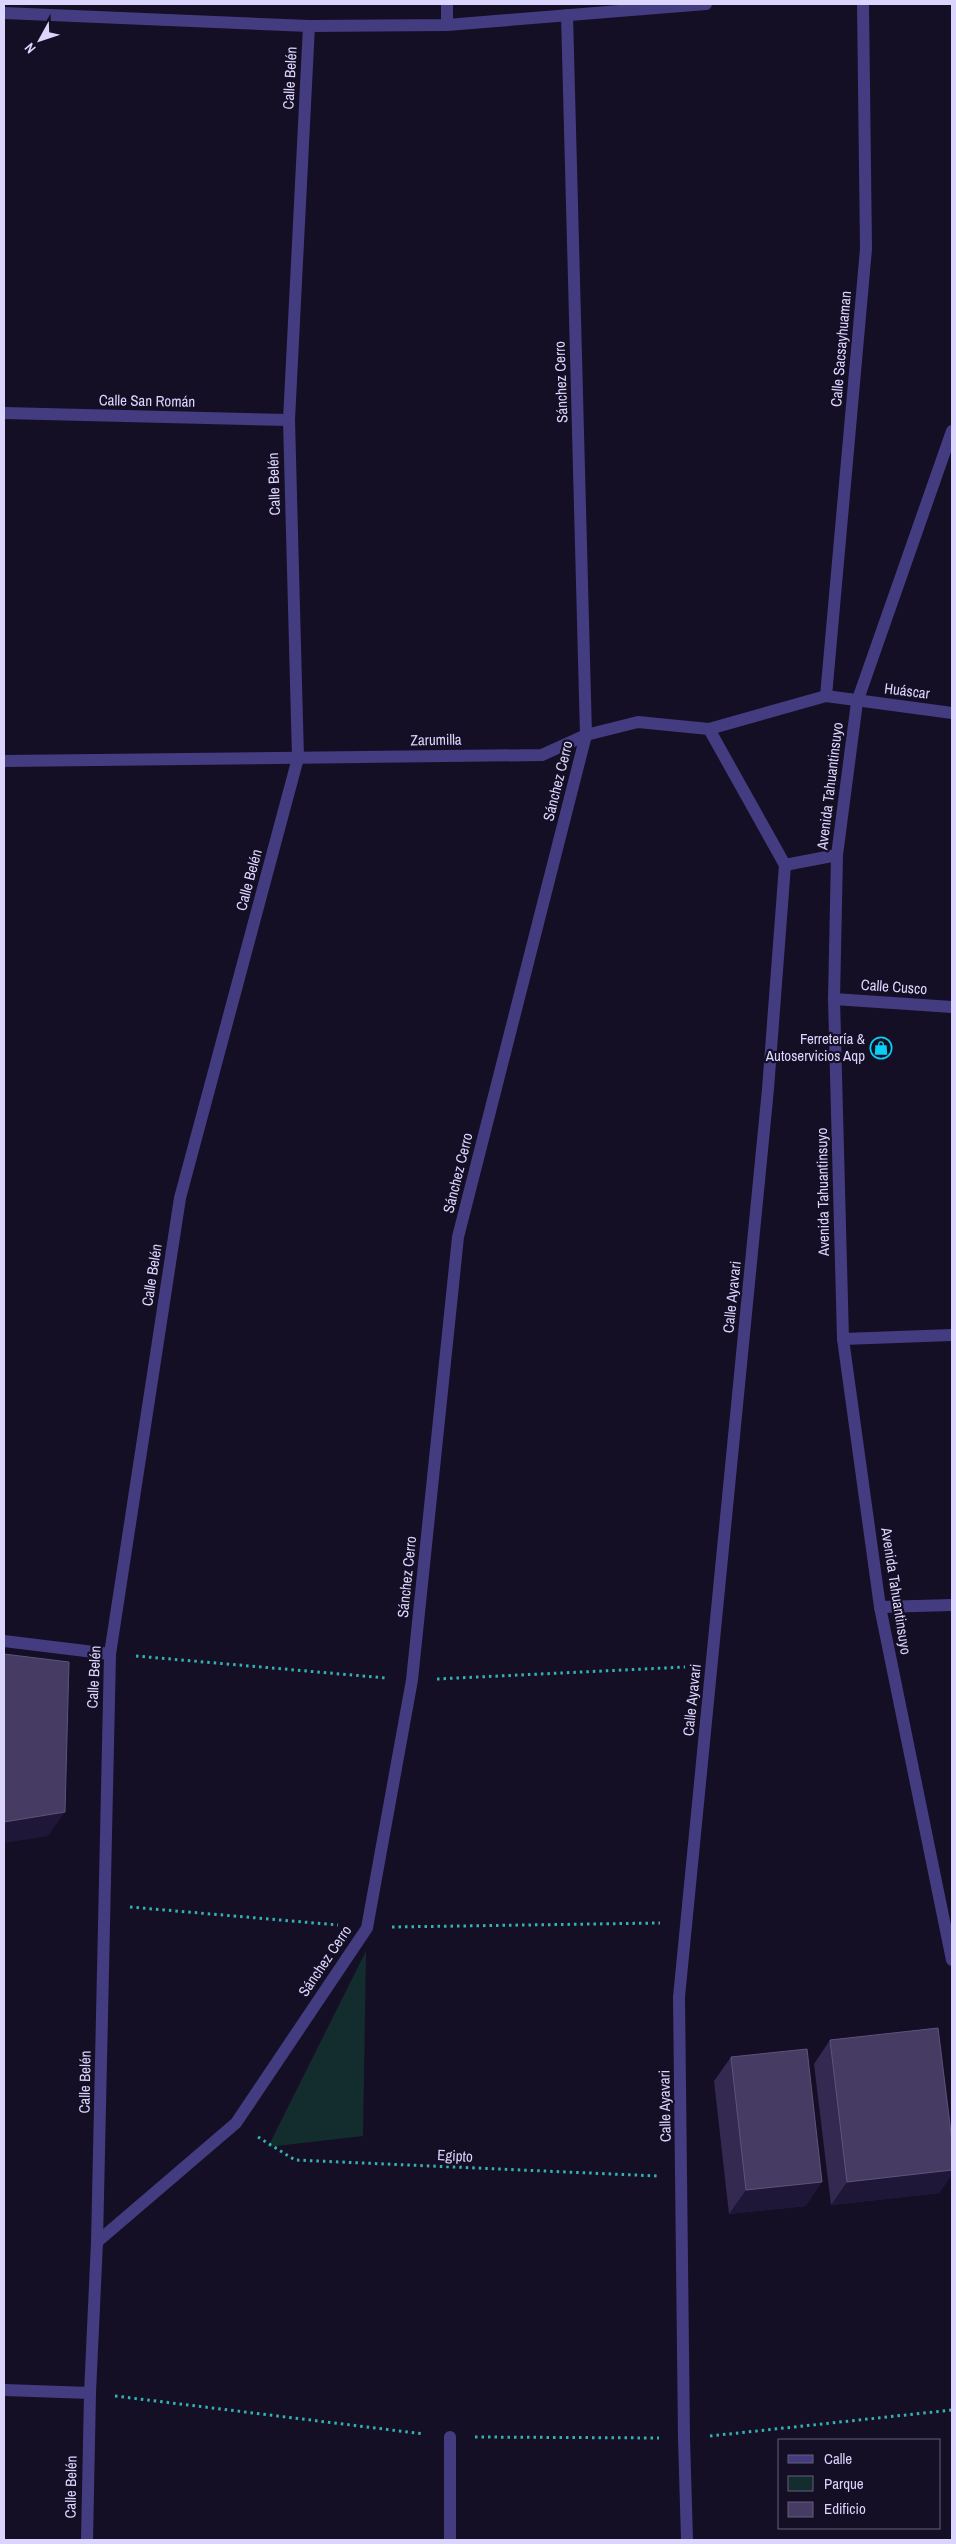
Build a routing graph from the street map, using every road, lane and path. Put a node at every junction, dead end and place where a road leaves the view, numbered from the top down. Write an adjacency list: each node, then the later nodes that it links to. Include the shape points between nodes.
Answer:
1 (447, 4): 6 (street)
2 (706, 4): 5 (street)
3 (863, 4): 11 (street, Calle Sacsayhuaman, via 866,248)
4 (4, 13): 7 (street)
5 (567, 15): 6 (street); 15 (street, Sánchez Cerro)
6 (447, 24): 7 (street)
7 (309, 26): 9 (street, Calle Belén)
8 (4, 413): 9 (street, Calle San Román)
9 (289, 420): 16 (street, Calle Belén)
10 (952, 431): 12 (street, Avenida Tahuantinsuyo)
11 (826, 696): 12 (street, Zarumilla); 14 (street, Zarumilla)
12 (857, 702): 13 (street, Huáscar); 18 (street, Avenida Tahuantinsuyo)
13 (952, 713)
14 (710, 729): 15 (street, Zarumilla, via 638,722); 19 (street)
15 (586, 735): 16 (street, Zarumilla, via 542,755); 29 (street, Sánchez Cerro, via 458,1237 412,1680 367,1928)
16 (298, 758): 17 (street, Zarumilla); 27 (street, Calle Belén, via 180,1198)
17 (5, 765)
18 (837, 855): 19 (street); 20 (street, Avenida Tahuantinsuyo)
19 (786, 865): 30 (street, Calle Ayavari, via 768,1088 679,1997)
20 (834, 999): 21 (street, Calle Cusco); 23 (street, Avenida Tahuantinsuyo)
21 (952, 1007)
22 (952, 1335): 23 (street)
23 (843, 1339): 25 (street, Avenida Tahuantinsuyo)
24 (952, 1605): 25 (street)
25 (880, 1607): 28 (street, Avenida Tahuantinsuyo)
26 (4, 1641): 27 (street)
27 (110, 1654): 31 (street, Calle Belén)
28 (952, 1960)
29 (236, 2123): 30 (path, Egipto, via 295,2160); 31 (street, Sánchez Cerro)
30 (683, 2177): 37 (street, Calle Ayavari, via 684,2438)
31 (97, 2242): 33 (street, Calle Belén)
32 (4, 2390): 33 (street)
33 (90, 2393): 34 (path); 35 (street, Calle Belén)
34 (450, 2437): 36 (street)
35 (86, 2540)
36 (450, 2540)
37 (688, 2540)

